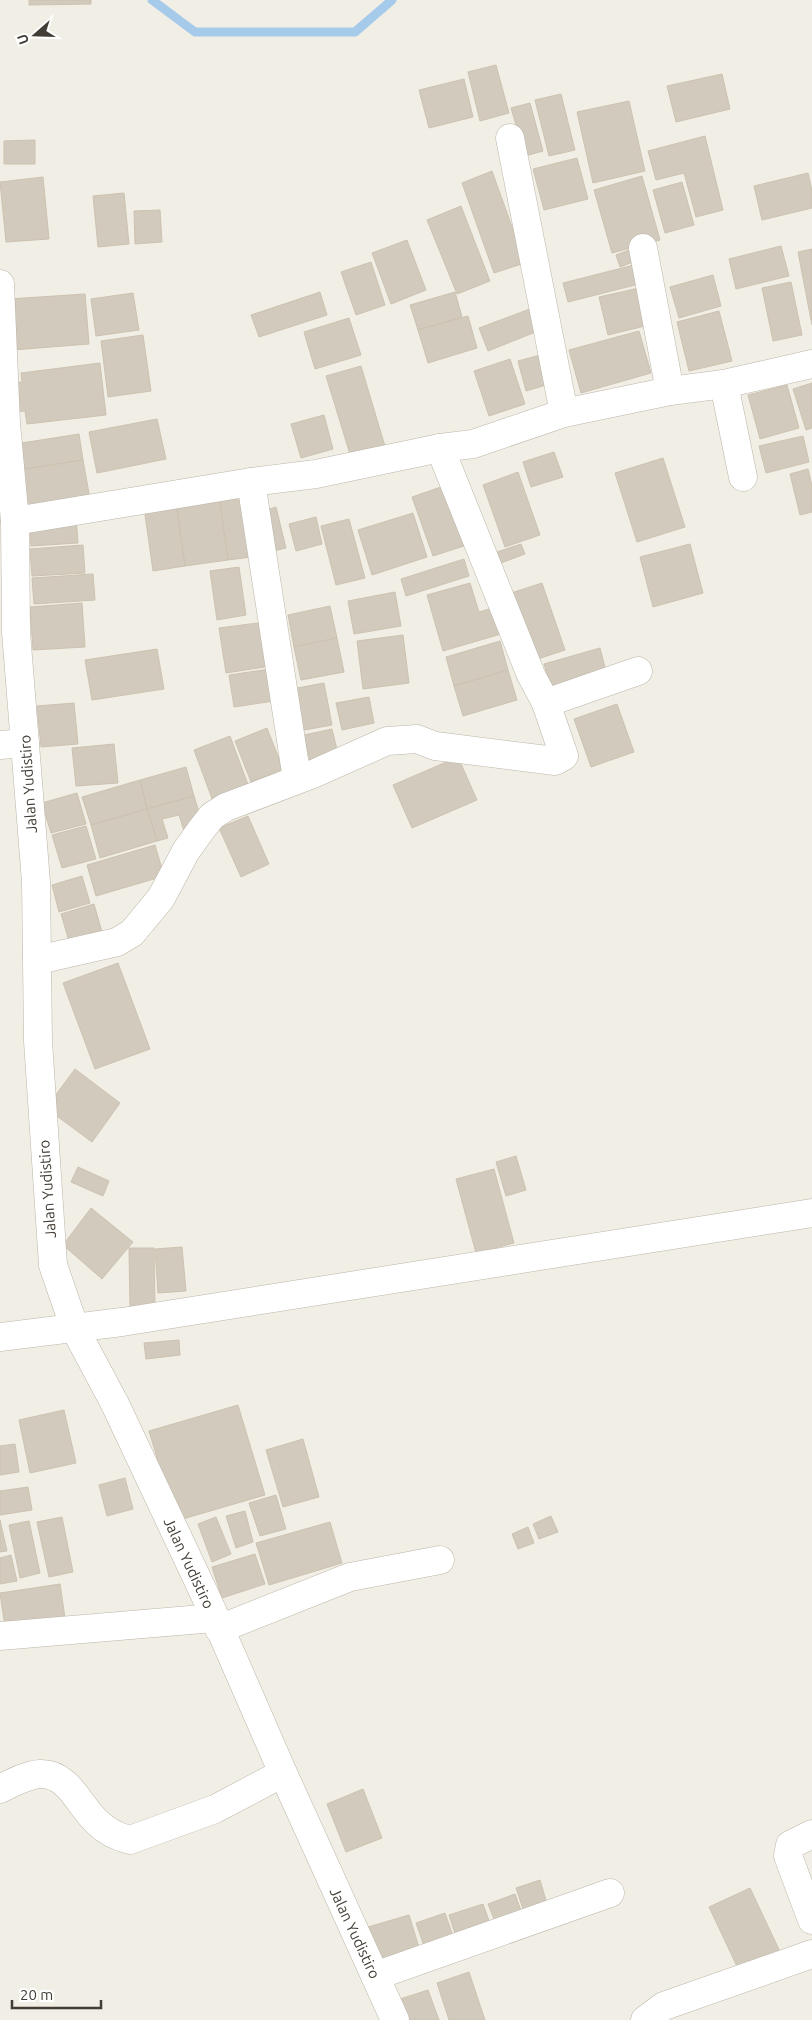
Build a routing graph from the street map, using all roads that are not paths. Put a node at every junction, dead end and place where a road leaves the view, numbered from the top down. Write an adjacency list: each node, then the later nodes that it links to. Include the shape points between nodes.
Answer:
1 (510, 138): 7 (street)
2 (642, 248): 6 (street)
3 (0, 284): 8 (street, Jalan Yudistiro)
4 (812, 364): 5 (street)
5 (724, 384): 6 (street); 10 (street)
6 (670, 391): 7 (street)
7 (564, 413): 9 (street, via 472,444)
8 (3, 423): 12 (street, Jalan Yudistiro)
9 (440, 448): 11 (street, via 316,474); 15 (street, via 531,675)
10 (743, 477)
11 (251, 482): 12 (street); 17 (street)
12 (15, 521): 13 (street, Jalan Yudistiro)
13 (8, 552): 16 (street, Jalan Yudistiro, via 16,632)
14 (638, 671): 15 (street)
15 (546, 702): 17 (street, via 564,756 555,761 436,746 417,739 387,741)
16 (12, 744): 18 (street, Jalan Yudistiro, via 36,882)
17 (297, 779): 18 (street, via 226,807 212,816 186,851 161,898 132,933 117,942)
18 (38, 960): 20 (street, Jalan Yudistiro, via 38,1041 52,1265)
19 (812, 1213): 20 (street)
20 (75, 1329): 21 (street); 23 (street, Jalan Yudistiro, via 115,1404)
21 (0, 1337)
22 (440, 1560): 23 (street, via 350,1577)
23 (217, 1623): 24 (street); 25 (street, Jalan Yudistiro)
24 (0, 1636)
25 (283, 1773): 26 (street, via 215,1810 130,1840 119,1838 96,1822 65,1782 41,1774); 31 (street, Jalan Yudistiro)
26 (0, 1789)
27 (812, 1834): 29 (street, via 790,1845 788,1856)
28 (610, 1893): 31 (street)
29 (812, 1920)
30 (812, 1954): 33 (street, via 664,2006)
31 (375, 1976): 32 (street, Jalan Yudistiro)
32 (395, 2020)
33 (645, 2020)

